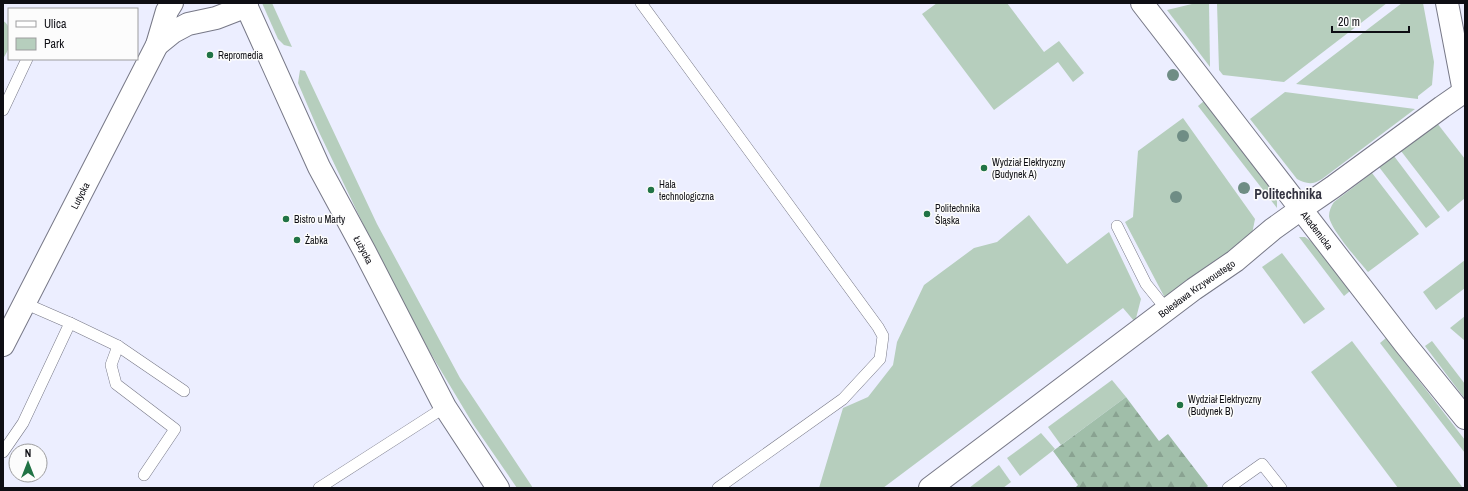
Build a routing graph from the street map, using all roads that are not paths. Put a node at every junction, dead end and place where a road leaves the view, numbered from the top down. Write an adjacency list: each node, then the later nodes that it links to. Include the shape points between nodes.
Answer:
1 (172, 3): 6 (street, Lutycka, via 167,11)
2 (640, 3): 24 (lane, via 883,336 880,359 843,398)
3 (1142, 3): 10 (street, Akademicka)
4 (1447, 3): 8 (street)
5 (246, 4): 6 (street, Lutycka, via 216,18 188,24); 18 (street, Łużycka, via 319,167 366,252)
6 (157, 45): 12 (street, Lutycka)
7 (27, 60): 9 (lane)
8 (1460, 95): 10 (street, Bolesława Krzywoustego)
9 (3, 110)
10 (1301, 209): 13 (street, Bolesława Krzywoustego); 19 (street, Akademicka)
11 (1117, 226): 13 (lane, via 1146,284)
12 (24, 303): 14 (lane); 15 (street, Lutycka)
13 (1167, 310): 25 (street, Bolesława Krzywoustego)
14 (70, 323): 16 (lane); 20 (lane, via 23,424)
15 (3, 345)
16 (118, 346): 17 (lane); 21 (lane, via 111,365 116,384 175,429)
17 (184, 391)
18 (445, 407): 22 (lane); 23 (street, Łużycka)
19 (1465, 418)
20 (3, 452)
21 (144, 475)
22 (319, 488)
23 (498, 488)
24 (718, 488)
25 (930, 488)
26 (1228, 488): 27 (lane, via 1262,464)
27 (1281, 488)

